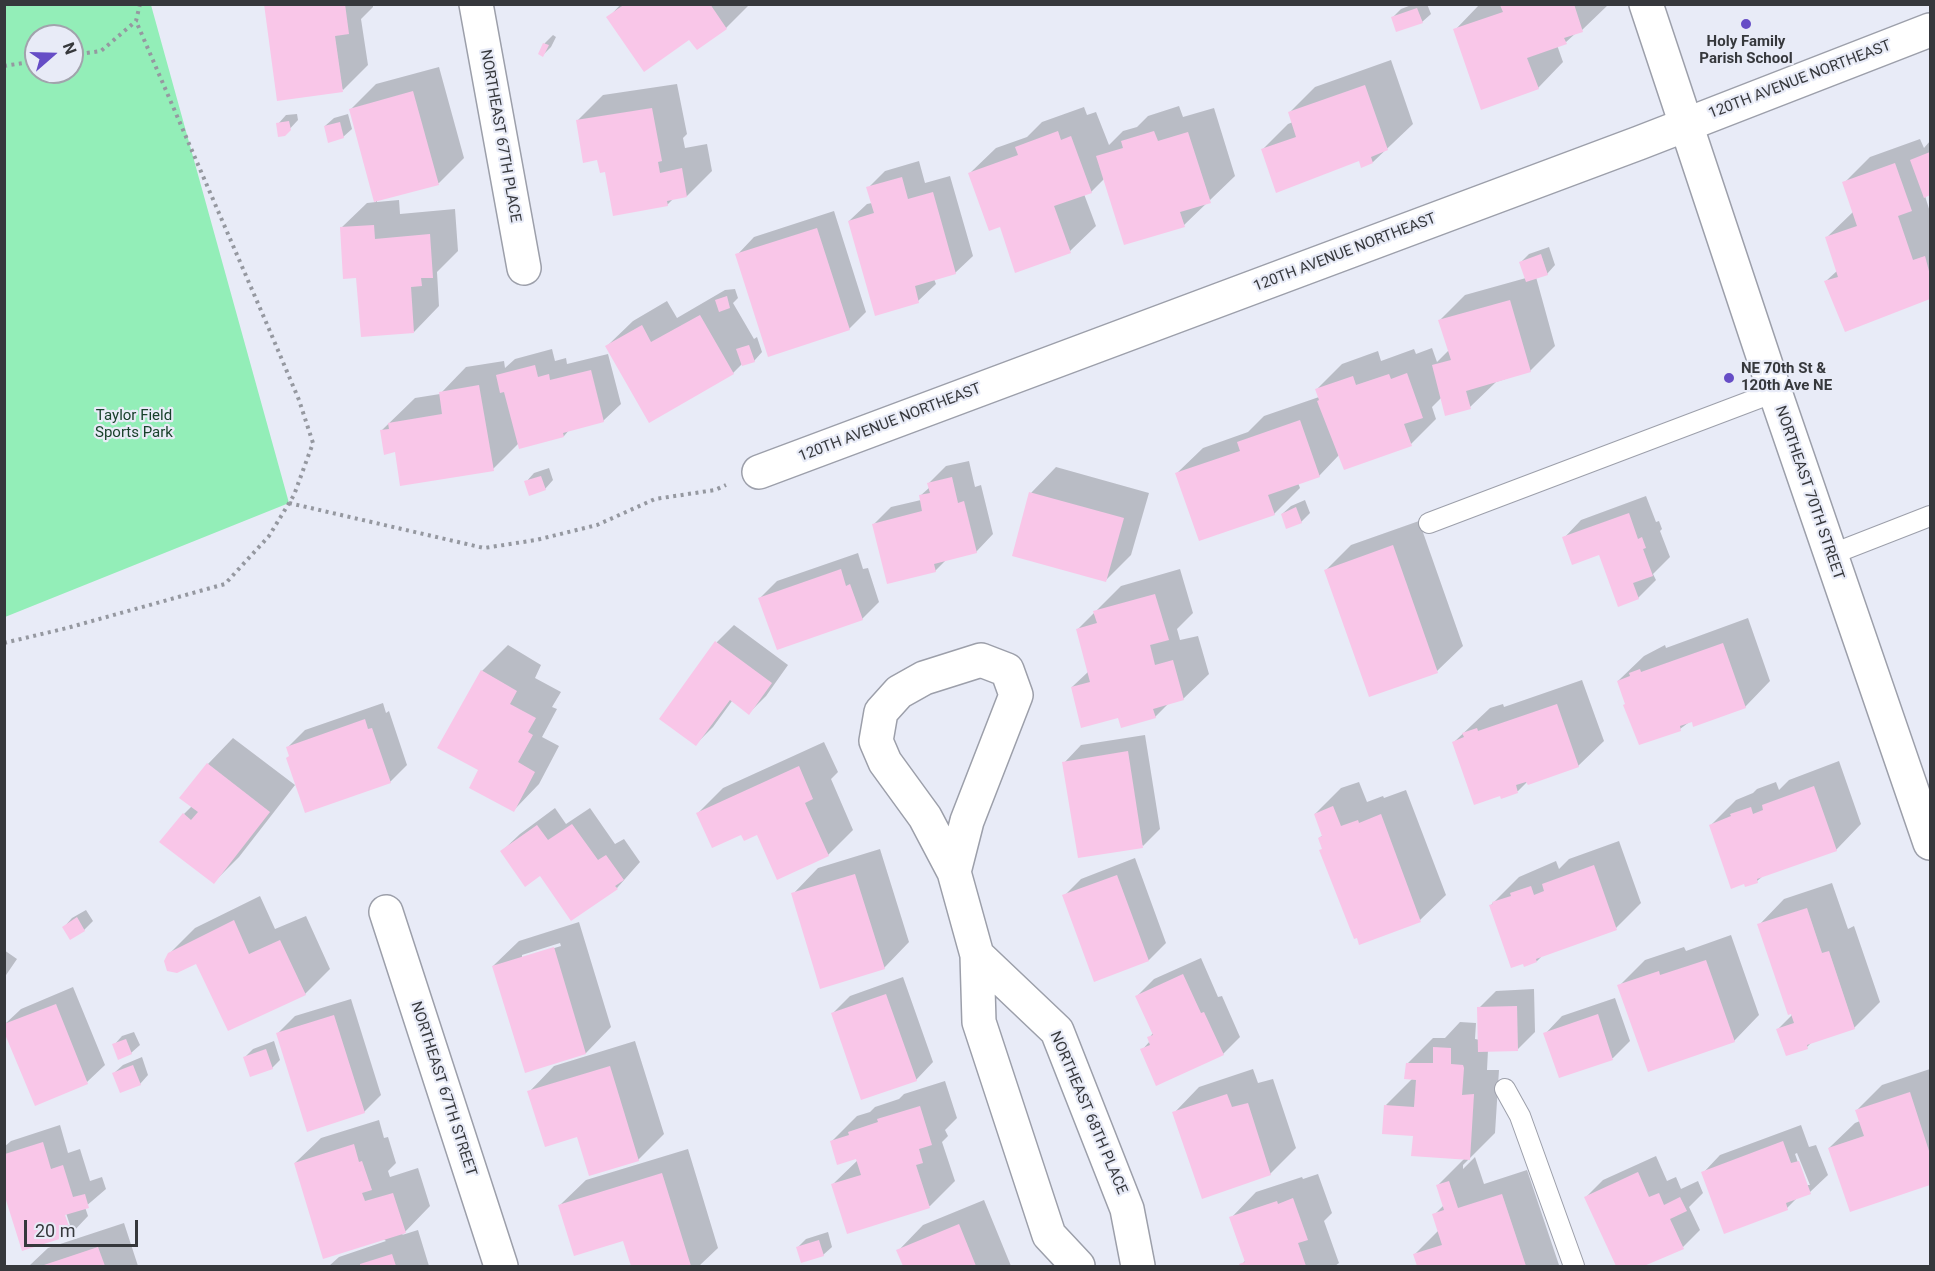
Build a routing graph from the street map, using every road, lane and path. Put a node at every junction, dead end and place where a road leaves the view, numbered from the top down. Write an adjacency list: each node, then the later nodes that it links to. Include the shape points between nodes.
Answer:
1 (140, 4): 4 (path)
2 (476, 4): 10 (street, NORTHEAST 67TH PLACE)
3 (1646, 4): 9 (street, NORTHEAST 70TH STREET)
4 (136, 21): 6 (path, via 101,51); 13 (path, via 269,329 313,443)
5 (1930, 30): 9 (street, 120TH AVENUE NORTHEAST)
6 (84, 54)
7 (24, 63): 8 (path)
8 (4, 66)
9 (1687, 124): 11 (street, NORTHEAST 70TH STREET); 12 (street, 120TH AVENUE NORTHEAST)
10 (524, 268)
11 (1774, 393): 15 (lane); 16 (street, NORTHEAST 70TH STREET)
12 (759, 472): 13 (path, via 715,490 655,499 597,525 484,548)
13 (289, 503): 17 (path, via 269,536 225,584)
14 (1930, 516): 16 (lane)
15 (1430, 523)
16 (1830, 555): 18 (street, NORTHEAST 70TH STREET)
17 (4, 643)
18 (1930, 843)
19 (954, 872): 19 (street, via 967,821 1016,695 1007,670 981,660 924,678 898,692 881,712 876,741 885,762 925,817); 21 (street)
20 (386, 912): 23 (street, NORTHEAST 67TH STREET)
21 (976, 955): 24 (street, via 982,1034 1049,1236); 25 (street, NORTHEAST 68TH PLACE, via 1057,1031 1127,1209)
22 (1505, 1089): 26 (lane, via 1520,1116)
23 (501, 1266)
24 (1078, 1266)
25 (1138, 1266)
26 (1574, 1266)

